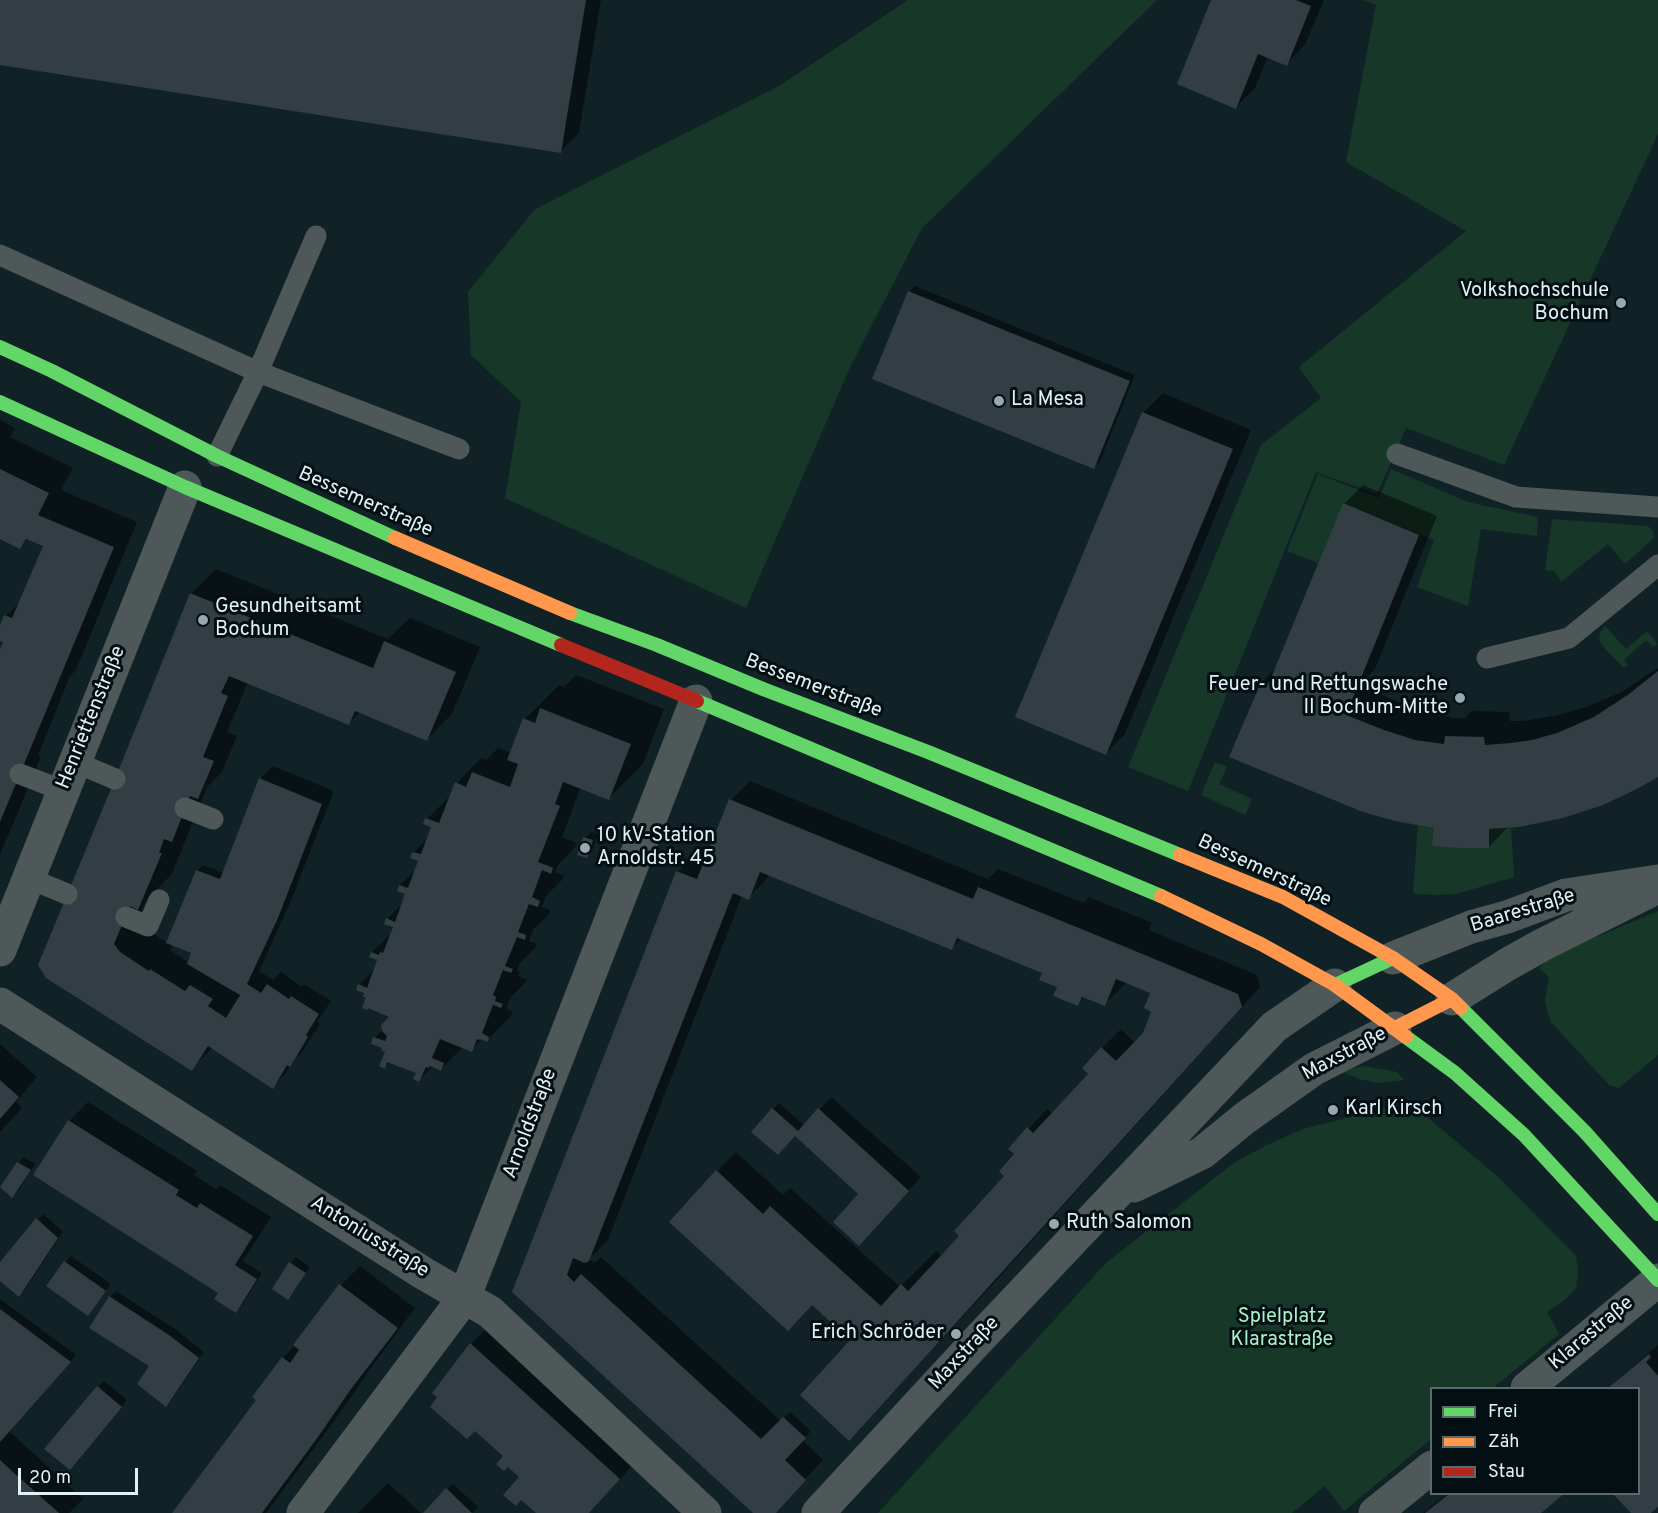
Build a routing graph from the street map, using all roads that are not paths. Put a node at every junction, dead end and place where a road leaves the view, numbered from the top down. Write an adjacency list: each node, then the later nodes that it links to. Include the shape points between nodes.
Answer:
1 (316, 236): 4 (lane)
2 (0, 255): 4 (lane)
3 (0, 347): 8 (street, Bessemerstraße)
4 (258, 372): 6 (lane); 8 (lane)
5 (0, 402): 9 (street)
6 (459, 449)
7 (1397, 454): 10 (lane, via 1516,497)
8 (213, 459): 26 (street, Bessemerstraße, via 567,612 928,752 1283,897)
9 (189, 483): 13 (street); 15 (street, Henriettenstraße)
10 (1658, 507)
11 (1658, 565): 12 (lane, via 1569,638)
12 (1487, 658)
13 (696, 701): 27 (street, via 1152,892 1262,944); 34 (street, Arnoldstraße)
14 (20, 774): 15 (lane)
15 (69, 776): 16 (lane); 19 (street, Henriettenstraße)
16 (115, 779)
17 (185, 808): 18 (lane)
18 (213, 819)
19 (28, 878): 22 (lane); 25 (street, Henriettenstraße)
20 (1658, 881): 26 (street, Baarestraße, via 1566,895)
21 (1658, 886): 28 (street, Baarestraße, via 1542,945)
22 (67, 894)
23 (159, 900): 24 (lane, via 148,926)
24 (126, 917)
25 (0, 950)
26 (1393, 958): 27 (street); 28 (street, Bessemerstraße)
27 (1335, 986): 30 (street); 31 (street, Maxstraße, via 1274,1027)
28 (1452, 999): 30 (street); 32 (street, Bessemerstraße, via 1585,1132)
29 (0, 1004): 34 (street, Antoniusstraße)
30 (1395, 1028): 31 (street, Maxstraße, via 1314,1069 1202,1153); 33 (street, via 1455,1073 1524,1135)
31 (1114, 1196): 39 (street, Maxstraße)
32 (1658, 1214)
33 (1658, 1280): 35 (street, Klarastraße)
34 (464, 1298): 37 (street, Arnoldstraße); 38 (street, Antoniusstraße, via 490,1312)
35 (1529, 1387)
36 (1430, 1468): 40 (street)
37 (303, 1513)
38 (705, 1513)
39 (818, 1513)
40 (1375, 1513)

